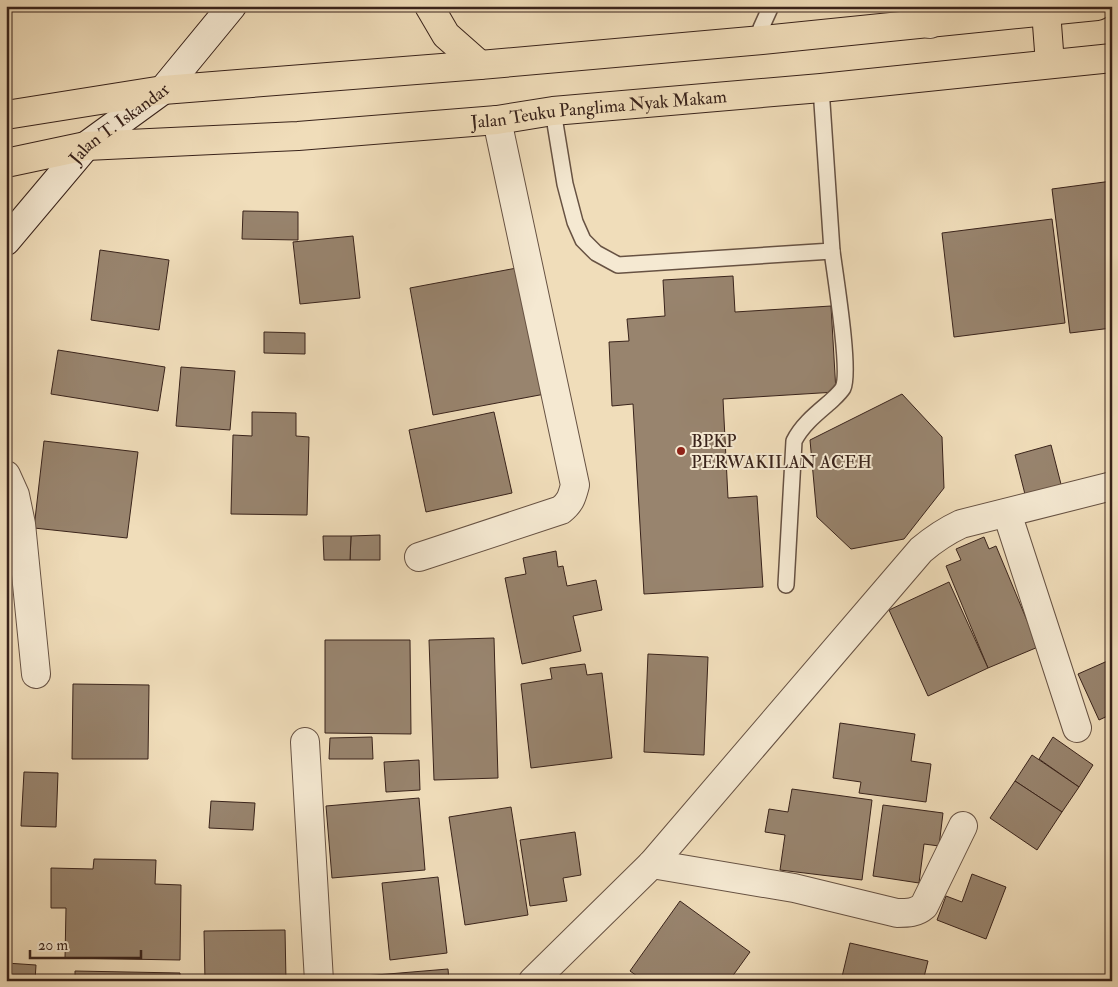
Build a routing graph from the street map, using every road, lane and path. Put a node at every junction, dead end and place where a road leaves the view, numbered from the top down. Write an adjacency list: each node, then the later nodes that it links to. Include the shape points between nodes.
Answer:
1 (232, 6): 12 (street, Jalan T. Iskandar)
2 (429, 6): 10 (main road, via 446,35)
3 (771, 6): 7 (lane, via 761,28)
4 (1097, 6): 5 (main road)
5 (1046, 11): 6 (main road); 9 (main road)
6 (930, 15): 7 (main road)
7 (762, 40): 10 (main road)
8 (1112, 58): 9 (main road, Jalan Teuku Panglima Nyak Makam)
9 (1050, 64): 11 (main road, Jalan Teuku Panglima Nyak Makam)
10 (480, 65): 12 (main road)
11 (821, 88): 13 (main road, Jalan Teuku Panglima Nyak Makam); 19 (lane)
12 (163, 90): 14 (main road); 16 (street, Jalan T. Iskandar)
13 (553, 111): 15 (main road, Jalan Teuku Panglima Nyak Makam); 19 (lane, via 575,222 583,240 596,253 618,266)
14 (6, 115)
15 (497, 120): 16 (main road, Jalan Teuku Panglima Nyak Makam, via 298,136); 23 (street, via 574,484 572,499 561,510)
16 (86, 146): 17 (main road, Jalan Teuku Panglima Nyak Makam); 18 (street, Jalan T. Iskandar)
17 (6, 163)
18 (6, 241)
19 (832, 251): 24 (lane, via 845,380 842,388 804,425 794,441)
20 (6, 475): 25 (street, via 15,494 21,524)
21 (1112, 486): 22 (street)
22 (1007, 513): 26 (street); 29 (street, via 962,524 946,531 921,550)
23 (419, 556)
24 (786, 584)
25 (36, 674)
26 (1078, 728)
27 (305, 742): 30 (street)
28 (963, 826): 29 (street, via 924,906 907,913 794,888)
29 (652, 864): 31 (street)
30 (319, 981)
31 (533, 981)

